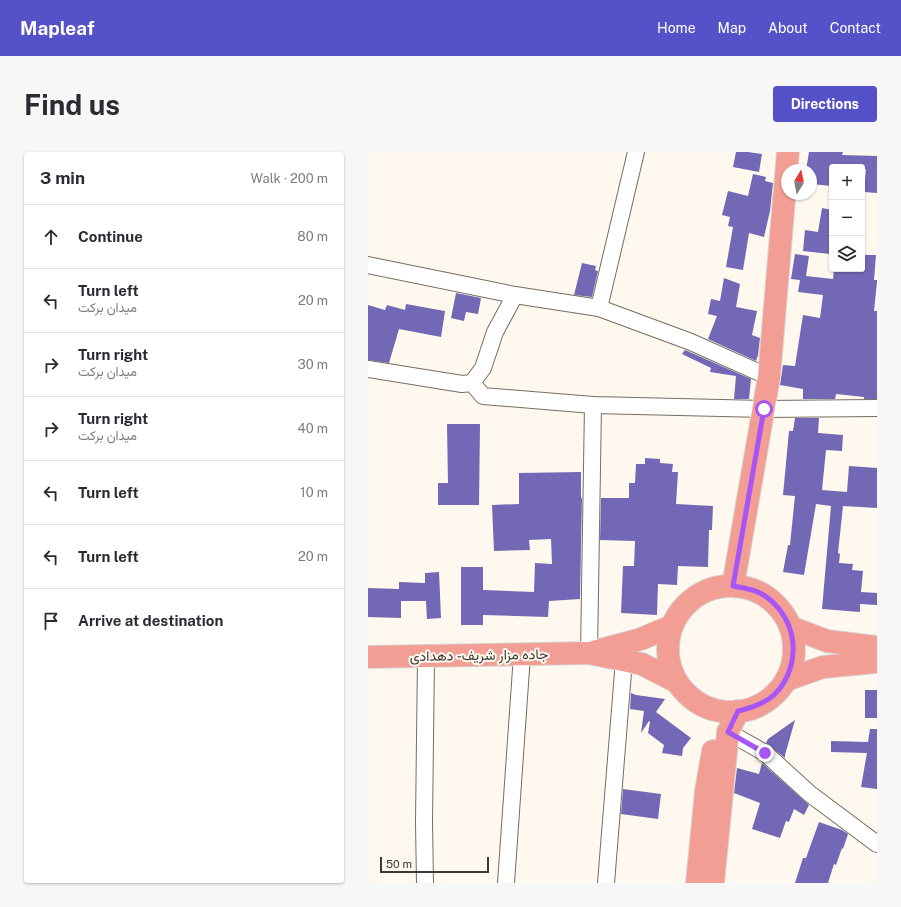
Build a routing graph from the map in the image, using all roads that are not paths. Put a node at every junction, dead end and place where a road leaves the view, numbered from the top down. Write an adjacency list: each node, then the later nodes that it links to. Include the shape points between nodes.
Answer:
1 (636, 152): 5 (street)
2 (788, 152): 7 (main road)
3 (368, 265): 4 (street)
4 (515, 295): 5 (street); 8 (street, via 494,332 483,368)
5 (599, 308): 7 (street, via 691,342)
6 (368, 369): 8 (street, via 462,384)
7 (769, 377): 11 (main road)
8 (472, 383): 9 (street, via 483,396)
9 (593, 405): 11 (street); 16 (street)
10 (877, 408): 11 (street)
11 (764, 409): 12 (main road)
12 (733, 586): 13 (main road, via 711,589 691,600 683,607); 14 (main road, via 748,588 773,602)
13 (672, 626): 16 (main road, via 641,639); 23 (main road, via 668,654)
14 (790, 627): 15 (main road, via 827,641); 22 (main road, via 794,654)
15 (877, 647)
16 (589, 653): 17 (main road, جاده مزار شریف - دهدادی); 20 (main road)
17 (522, 655): 19 (main road, جاده مزار شریف - دهدادی); 28 (street)
18 (368, 657): 19 (main road, جاده مزار شریف - دهدادی)
19 (426, 657): 27 (street)
20 (624, 660): 23 (main road, via 642,664); 29 (street)
21 (877, 662): 22 (main road, via 823,667)
22 (786, 680): 24 (main road, via 773,695 757,706)
23 (677, 682): 24 (main road, via 688,695 702,705)
24 (728, 711): 25 (main road); 30 (main road, via 706,790)
25 (728, 732): 26 (street, via 765,753 810,794); 31 (main road)
26 (877, 844)
27 (425, 883)
28 (506, 883)
29 (606, 883)
30 (697, 883)
31 (713, 883)

